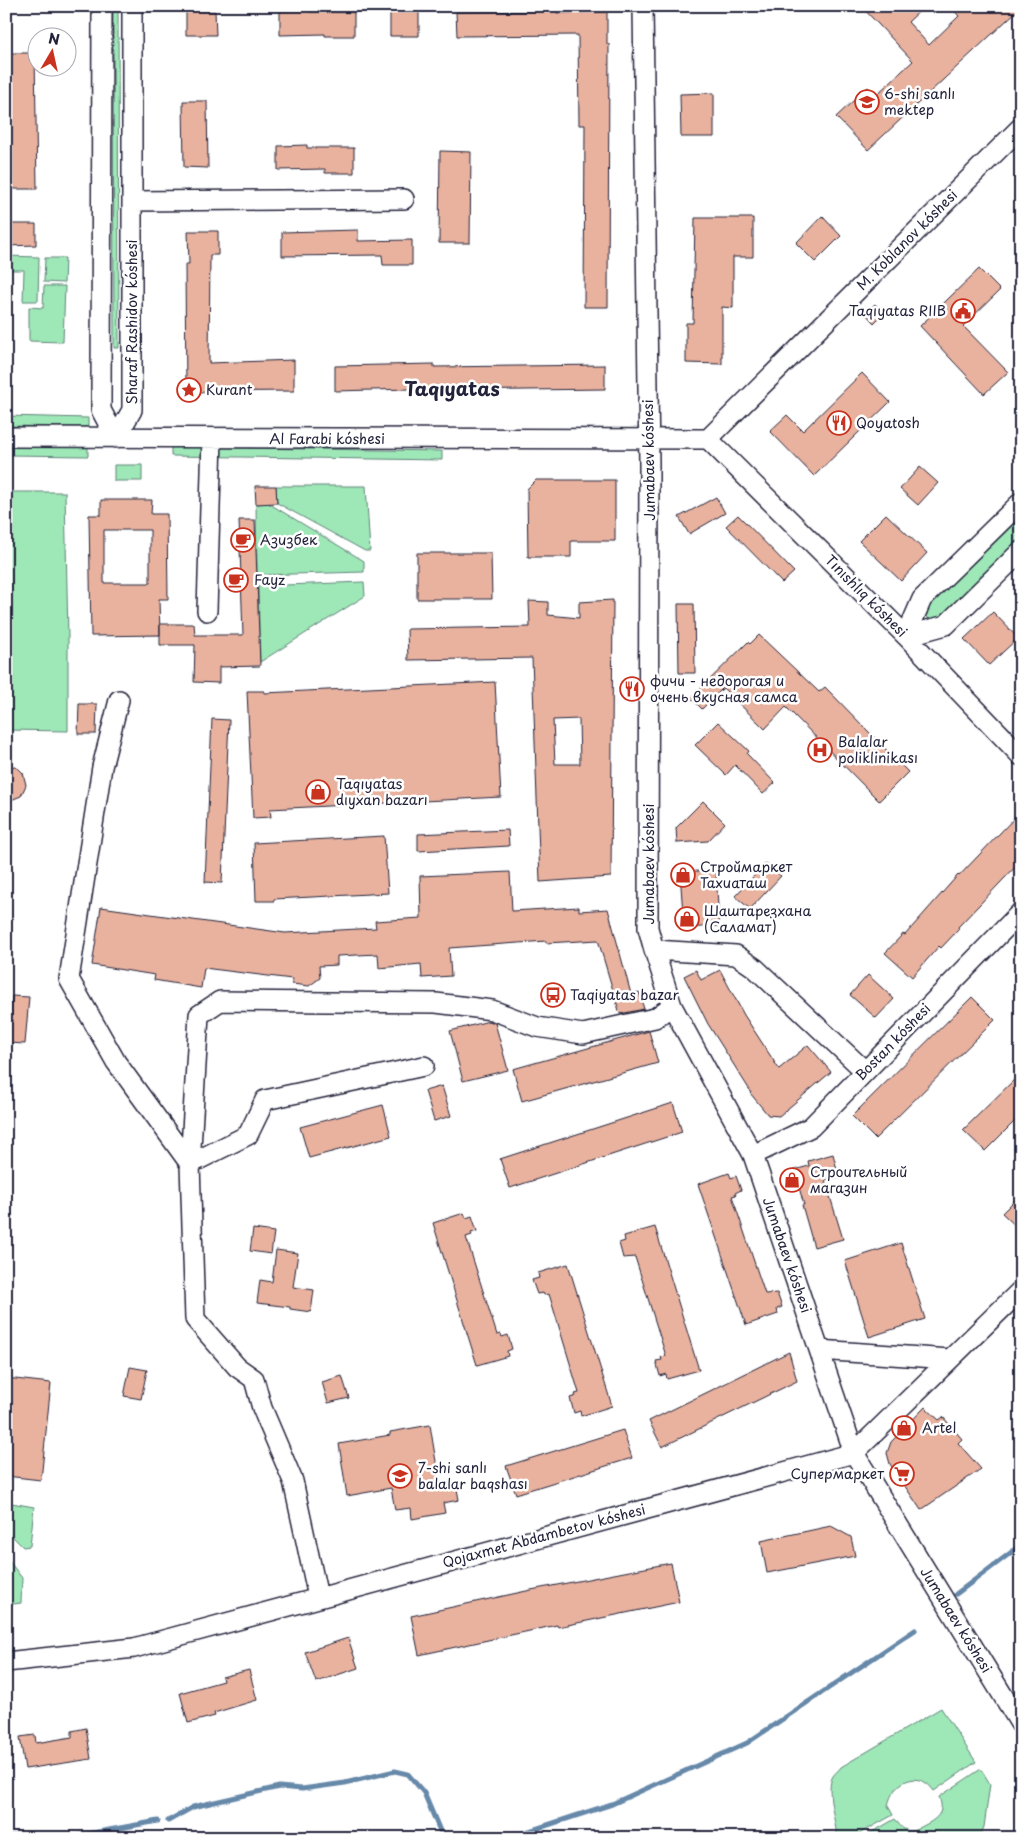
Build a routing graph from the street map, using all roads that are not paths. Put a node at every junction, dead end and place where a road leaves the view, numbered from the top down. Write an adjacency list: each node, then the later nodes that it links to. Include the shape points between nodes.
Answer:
1 (102, 6): 8 (street, via 101,410)
2 (132, 6): 6 (street, Sharaf Rashidov kóshesi)
3 (643, 6): 11 (street, Jumabaev kóshesi)
4 (1018, 134): 10 (street, M. Koblanov kóshesi)
5 (404, 199): 6 (street)
6 (132, 201): 8 (street, Sharaf Rashidov kóshesi, via 132,410)
7 (6, 437): 8 (street, Al Farabi kóshesi)
8 (116, 438): 9 (street, Al Farabi kóshesi)
9 (212, 438): 11 (street, Al Farabi kóshesi); 14 (street)
10 (708, 439): 11 (street, Al Farabi kóshesi); 15 (street, Tınıshlıq kóshesi)
11 (648, 440): 19 (street, Jumabaev kóshesi, via 648,928)
12 (1021, 502): 15 (street, via 922,599)
13 (1021, 551): 15 (street, via 946,625)
14 (208, 611)
15 (906, 636): 17 (street, Tınıshlıq kóshesi)
16 (119, 700): 24 (street, via 102,767 69,979 116,1062)
17 (1021, 756)
18 (1021, 912): 22 (street, Bostan kóshesi)
19 (654, 950): 20 (street, Jumabaev kóshesi); 22 (street, via 736,954)
20 (672, 1006): 23 (street, Jumabaev kóshesi); 24 (street, via 655,1018 583,1034 537,1027 492,1010 436,1003 220,1001 199,1015)
21 (424, 1066): 24 (street, via 266,1100 248,1135)
22 (865, 1071): 23 (street, Bostan kóshesi, via 810,1127)
23 (753, 1155): 26 (street, Jumabaev kóshesi)
24 (190, 1164): 29 (street, via 195,1319 237,1367 254,1379 262,1408 294,1481)
25 (1021, 1290): 27 (street, Qojaxmet Abdambetov kóshesi)
26 (819, 1350): 27 (street); 28 (street, Jumabaev kóshesi)
27 (950, 1358): 28 (street, Qojaxmet Abdambetov kóshesi)
28 (854, 1453): 29 (street, Qojaxmet Abdambetov kóshesi); 31 (street, Jumabaev kóshesi)
29 (318, 1597): 30 (street, Qojaxmet Abdambetov kóshesi, via 134,1648)
30 (6, 1662)
31 (1021, 1725)

